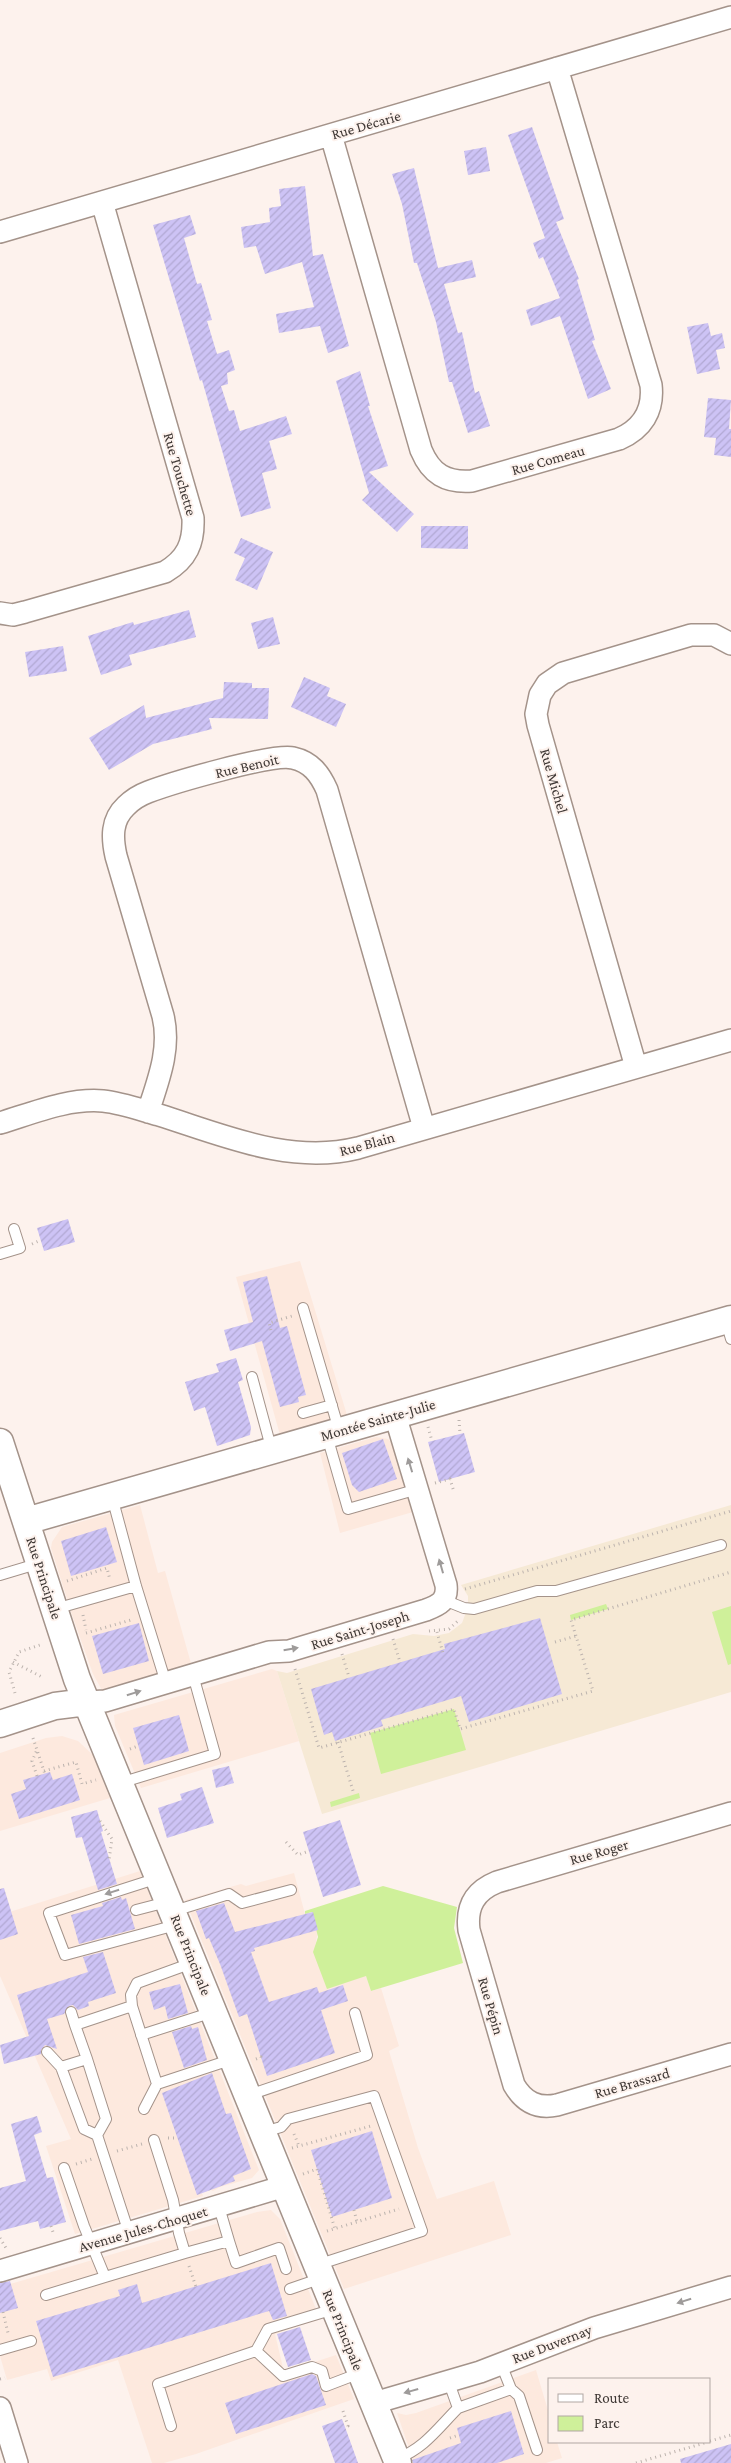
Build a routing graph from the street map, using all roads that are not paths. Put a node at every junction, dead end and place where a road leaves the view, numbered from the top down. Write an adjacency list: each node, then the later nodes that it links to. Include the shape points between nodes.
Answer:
1 (731, 18): 2 (street, Rue Décarie)
2 (557, 68): 3 (street, Rue Décarie); 3 (street, Rue Comeau, via 651,386 652,398 645,419 638,428 619,439 472,482 451,480 430,469 421,450)
3 (331, 135): 4 (street, Rue Décarie)
4 (102, 202): 5 (street, Rue Décarie); 6 (street, Rue Touchette, via 193,518 191,545 176,565 165,572 13,615)
5 (0, 232)
6 (0, 613)
7 (731, 644): 9 (street, Rue Michel, via 714,635 690,635 575,669 546,684 537,703 538,725)
8 (731, 1040): 9 (street, Rue Blain)
9 (636, 1066): 12 (street, Rue Blain)
10 (148, 1112): 11 (street, Rue Blain, via 103,1101 88,1101 56,1106); 12 (street, Rue Blain, via 254,1144 306,1154 339,1153); 12 (street, Rue Benoit, via 161,1071 166,1034 116,856 113,829 124,807 148,792 282,756 310,765 322,778 327,790)
11 (0, 1123)
12 (424, 1128)
13 (14, 1229): 14 (lane, via 20,1248)
14 (0, 1254)
15 (304, 1310): 18 (lane)
16 (729, 1326): 20 (street, Montée Sainte-Julie)
17 (252, 1377): 23 (lane)
18 (332, 1405): 19 (lane); 21 (lane)
19 (303, 1413)
20 (395, 1415): 21 (street, Montée Sainte-Julie); 24 (street, one-way to 20)
21 (333, 1433): 23 (street, Montée Sainte-Julie); 24 (lane, via 348,1509)
22 (0, 1442): 26 (street, Rue Principale)
23 (272, 1450): 25 (street, Montée Sainte-Julie)
24 (423, 1487): 31 (street, one-way to 24, via 446,1586)
25 (112, 1496): 26 (street, Montée Sainte-Julie); 30 (lane)
26 (26, 1521): 28 (street, Rue Principale)
27 (721, 1545): 31 (lane, via 474,1609 468,1609)
28 (40, 1564): 29 (lane); 32 (street, Rue Principale)
29 (0, 1575)
30 (136, 1586): 32 (lane); 34 (lane)
31 (452, 1595): 33 (street, Rue Saint-Joseph, one-way to 31, via 417,1613 436,1607)
32 (54, 1609): 35 (street, Rue Principale)
33 (193, 1675): 34 (street, Rue Saint-Joseph); 37 (lane, via 215,1754)
34 (166, 1683): 35 (street, Rue Saint-Joseph, one-way to 34, via 105,1702)
35 (87, 1702): 36 (street, via 55,1706); 37 (street, Rue Principale)
36 (0, 1724)
37 (112, 1780): 41 (street, Rue Principale)
38 (731, 1813): 40 (street, Rue Roger, via 497,1882)
39 (291, 1890): 41 (lane, via 242,1903 229,1894)
40 (472, 1900): 57 (street, Rue Pépin, via 469,1930 514,2085 519,2094)
41 (169, 1904): 41 (lane, one-way to 41, via 49,1913 65,1955); 42 (lane); 43 (street, Rue Principale)
42 (136, 1910)
43 (193, 1962): 44 (lane, via 138,1983 131,1996); 46 (street, Rue Principale)
44 (132, 2006): 48 (lane); 49 (lane)
45 (72, 2012): 48 (lane)
46 (214, 2012): 49 (lane); 53 (street, Rue Principale)
47 (355, 2014): 56 (lane, via 367,2055)
48 (75, 2025): 52 (lane)
49 (141, 2035): 55 (lane)
50 (47, 2052): 54 (lane)
51 (731, 2054): 57 (street, Rue Brassard, via 557,2105)
52 (87, 2059): 54 (lane); 60 (lane, via 106,2119)
53 (233, 2059): 55 (lane); 56 (street, Rue Principale)
54 (62, 2067): 60 (lane, via 84,2129)
55 (157, 2084): 58 (lane)
56 (248, 2095): 59 (street, Rue Principale)
57 (533, 2104)
58 (144, 2109)
59 (263, 2133): 63 (street, Rue Principale); 72 (lane, via 281,2127 288,2120 374,2096 422,2231)
60 (97, 2135): 66 (lane)
61 (154, 2140): 65 (lane)
62 (64, 2168): 68 (lane)
63 (290, 2181): 64 (street, Avenue Jules-Choquet); 72 (street, Rue Principale)
64 (219, 2207): 65 (street, Avenue Jules-Choquet); 67 (lane)
65 (176, 2220): 66 (street, Avenue Jules-Choquet); 69 (lane)
66 (129, 2234): 68 (street, Avenue Jules-Choquet)
67 (229, 2241): 69 (lane); 70 (lane, via 236,2263 279,2248)
68 (92, 2244): 71 (street, Avenue Jules-Choquet); 73 (lane)
69 (185, 2253): 73 (lane)
70 (286, 2269)
71 (0, 2271)
72 (319, 2271): 75 (lane); 77 (street, Rue Principale)
73 (105, 2277): 76 (lane)
74 (731, 2287): 81 (street, Rue Duvernay, one-way to 81, via 594,2328)
75 (290, 2289)
76 (46, 2294)
77 (335, 2309): 80 (lane, via 268,2329); 82 (street, Rue Principale)
78 (31, 2341): 79 (lane)
79 (0, 2350)
80 (256, 2351): 82 (lane, via 283,2376 312,2367 322,2371 326,2386); 88 (lane, via 158,2384)
81 (501, 2364): 83 (street, Rue Duvernay); 84 (lane)
82 (361, 2373): 85 (street, Rue Principale)
83 (448, 2380): 85 (street, Rue Duvernay, one-way to 85); 87 (lane)
84 (511, 2389): 87 (lane); 89 (lane, via 520,2396)
85 (374, 2403): 90 (street, Rue Principale)
86 (0, 2408): 91 (street)
87 (458, 2408): 90 (lane, via 430,2440)
88 (171, 2426)
89 (537, 2450)
90 (397, 2461)
91 (16, 2463)

